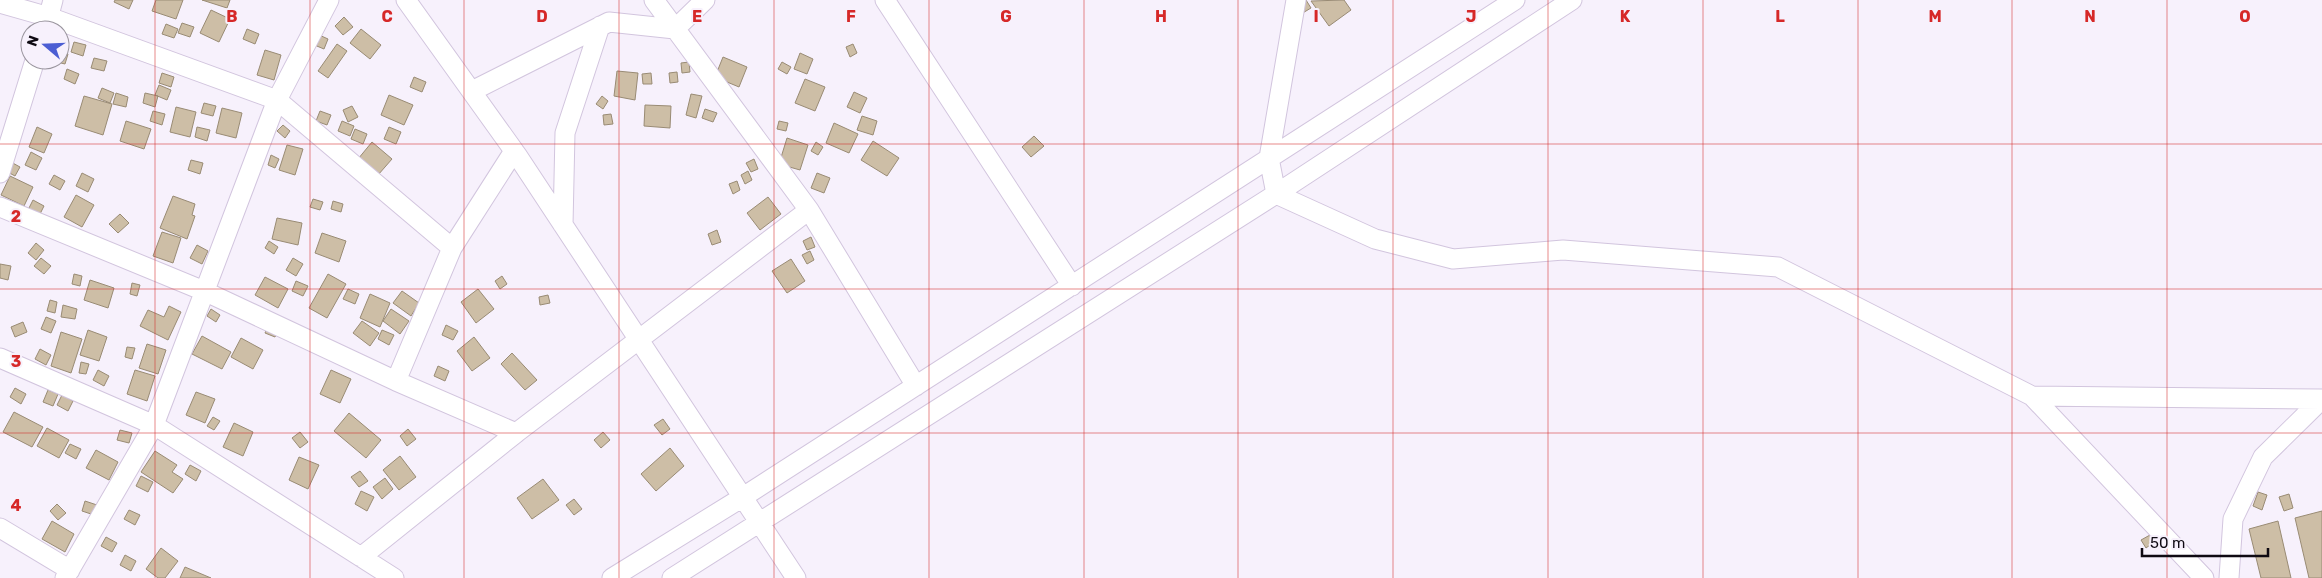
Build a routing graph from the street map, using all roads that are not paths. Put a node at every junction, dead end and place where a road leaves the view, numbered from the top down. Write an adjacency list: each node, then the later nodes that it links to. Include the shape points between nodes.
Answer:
1 (329, 0): 15 (street)
2 (406, 0): 14 (street)
3 (654, 0): 12 (street)
4 (705, 0): 12 (street)
5 (885, 0): 24 (street)
6 (1296, 0): 17 (street)
7 (1515, 0): 17 (street)
8 (1572, 0): 19 (street)
9 (0, 3): 10 (street)
10 (49, 16): 15 (street)
11 (600, 26): 12 (street, via 609,22); 14 (street); 22 (street, via 565,133)
12 (675, 29): 21 (street)
13 (33, 70): 18 (street)
14 (472, 91): 16 (street)
15 (277, 100): 23 (street); 25 (street)
16 (514, 151): 22 (street); 23 (street)
17 (1269, 158): 19 (street); 24 (street)
18 (0, 173)
19 (1276, 194): 30 (street, via 1375,239 1454,259 1563,250 1778,267); 35 (street)
20 (0, 207): 25 (street)
21 (809, 210): 26 (street); 29 (street)
22 (563, 225): 26 (street)
23 (452, 248): 28 (street)
24 (1072, 286): 29 (street)
25 (204, 291): 28 (street); 32 (street)
26 (639, 339): 33 (street); 34 (street)
27 (0, 358): 32 (street)
28 (396, 381): 33 (street)
29 (916, 386): 34 (street)
30 (2032, 396): 31 (street); 43 (street)
31 (2322, 399): 44 (street, via 2262,457 2234,519)
32 (154, 425): 37 (street); 38 (street)
33 (516, 433): 37 (street)
34 (743, 497): 35 (street); 40 (street)
35 (759, 522): 41 (street); 42 (street)
36 (0, 528): 38 (street)
37 (361, 557): 39 (street)
38 (68, 574)
39 (394, 578)
40 (612, 578)
41 (672, 578)
42 (796, 578)
43 (2204, 578)
44 (2230, 578)

